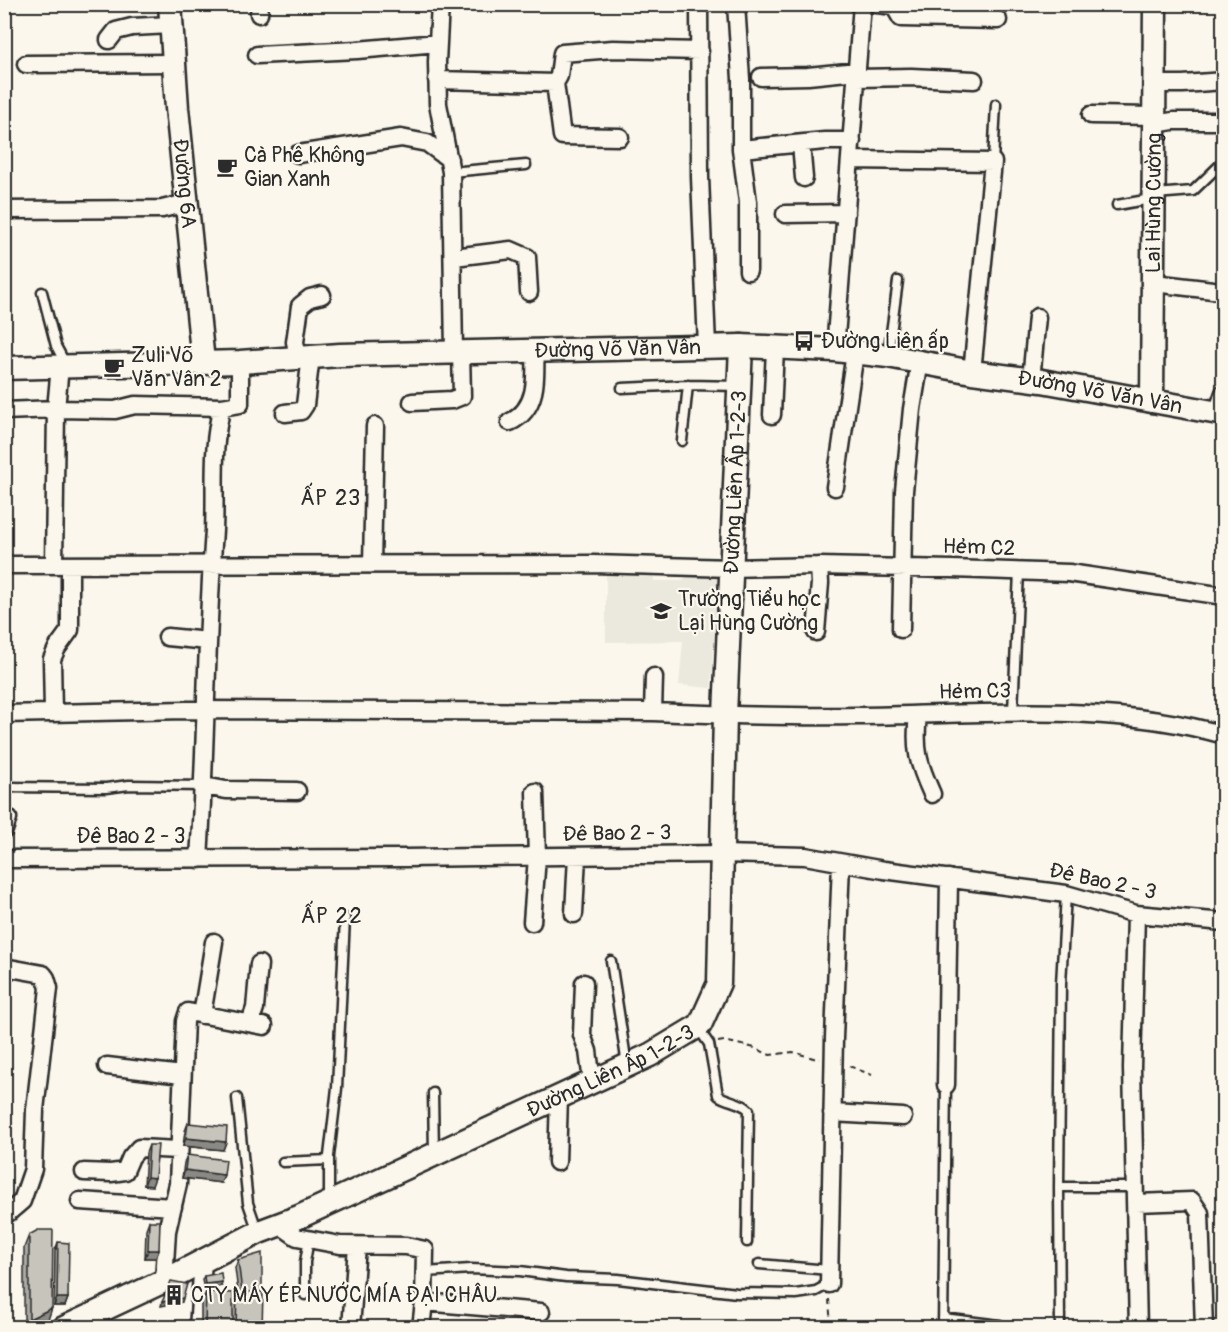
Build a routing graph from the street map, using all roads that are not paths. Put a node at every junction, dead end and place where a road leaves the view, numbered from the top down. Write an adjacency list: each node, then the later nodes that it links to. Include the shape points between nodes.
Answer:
1 (440, 4): 10 (street)
2 (699, 4): 11 (street)
3 (736, 4): 29 (street)
4 (861, 4): 15 (street)
5 (877, 4): 8 (street, via 894,6 901,18)
6 (1155, 4): 21 (street, Lại Hùng Cường)
7 (171, 15): 9 (street, via 116,32); 13 (street, Đường 6A)
8 (998, 20)
9 (110, 39)
10 (438, 43): 12 (street); 17 (street)
11 (700, 51): 20 (street, via 613,49 562,53); 52 (street)
12 (257, 55)
13 (174, 63): 14 (street); 38 (street, Đường 6A)
14 (26, 64)
15 (857, 75): 16 (street); 18 (street); 27 (street)
16 (761, 77)
17 (437, 80): 20 (street); 34 (street)
18 (974, 80)
19 (1224, 81): 21 (street)
20 (555, 83): 26 (street, via 562,136)
21 (1155, 84): 24 (street, Lại Hùng Cường)
22 (996, 104): 33 (lane)
23 (1091, 115): 24 (street)
24 (1155, 120): 25 (street); 37 (street, Lại Hùng Cường)
25 (1224, 121)
26 (620, 137)
27 (852, 141): 28 (street); 31 (street)
28 (801, 144): 29 (street); 36 (street)
29 (741, 149): 44 (street, via 748,202)
30 (298, 154): 34 (street, via 401,138 427,143)
31 (850, 160): 33 (street); 41 (street)
32 (1224, 160): 37 (lane, via 1193,191)
33 (993, 162): 65 (street)
34 (450, 165): 35 (lane); 43 (street)
35 (526, 165)
36 (804, 178)
37 (1154, 196): 39 (lane); 46 (street, Lại Hùng Cường)
38 (187, 203): 40 (street, via 162,209); 60 (street, Đường 6A)
39 (1116, 205)
40 (4, 210)
41 (846, 213): 42 (street); 56 (street)
42 (785, 214)
43 (454, 257): 49 (street, via 511,250 526,257); 57 (street)
44 (748, 271)
45 (898, 281): 58 (lane)
46 (1154, 283): 47 (street); 70 (street, Lại Hùng Cường)
47 (1221, 291)
48 (42, 292): 63 (lane)
49 (529, 292)
50 (322, 295): 59 (street, via 300,306 295,342)
51 (1037, 317): 66 (street)
52 (706, 346): 53 (street, Đường Võ Văn Vân); 55 (street, Đường Võ Văn Vân)
53 (741, 346): 54 (street, Đường Võ Văn Vân); 68 (street, Đường Liên Ấp 1-2-3)
54 (775, 348): 56 (street, Đường Võ Văn Vân); 77 (street)
55 (535, 350): 57 (street, Đường Võ Văn Vân); 78 (street, via 536,380 527,410)
56 (845, 351): 58 (street, Đường Võ Văn Vân); 81 (street)
57 (458, 352): 59 (street, Đường Võ Văn Vân); 71 (street, via 462,396)
58 (888, 356): 62 (street, Đường Võ Văn Vân)
59 (304, 357): 61 (street, Đường Võ Văn Vân); 76 (street, via 304,405 301,411)
60 (203, 362): 61 (street, Đường Võ Văn Vân); 63 (street, Đường Võ Văn Vân)
61 (240, 362): 72 (street, via 240,404)
62 (920, 362): 65 (street, Đường Võ Văn Vân); 88 (street, via 904,491)
63 (63, 366): 64 (street, Đường Võ Văn Vân); 74 (street)
64 (4, 368)
65 (972, 372): 66 (street, Đường Võ Văn Vân)
66 (1030, 380): 70 (street, Đường Võ Văn Vân)
67 (688, 385): 68 (lane); 69 (lane); 80 (lane)
68 (739, 386): 87 (street, Đường Liên Ấp 1-2-3)
69 (622, 388)
70 (1152, 401): 73 (street, Đường Võ Văn Vân)
71 (412, 402)
72 (222, 406): 74 (street, via 135,405 115,410); 85 (street, via 214,456)
73 (1221, 407)
74 (56, 410): 75 (street); 84 (street)
75 (4, 411)
76 (285, 413)
77 (772, 416)
78 (510, 422)
79 (375, 426): 82 (street)
80 (682, 441)
81 (835, 487)
82 (372, 564): 85 (street, Hẻm C2); 87 (street, Hẻm C2)
83 (4, 565): 84 (street, Hẻm C2)
84 (62, 565): 85 (street, Hẻm C2); 99 (street, via 71,619 70,630 52,659)
85 (211, 565): 94 (street)
86 (819, 566): 87 (street, Hẻm C2); 88 (street, Hẻm C2); 92 (street)
87 (731, 568): 101 (street, Đường Liên Ấp 1-2-3)
88 (904, 568): 89 (street, Hẻm C2); 91 (street)
89 (1019, 571): 90 (street, Hẻm C2, via 1069,573); 98 (lane)
90 (1224, 596)
91 (901, 629)
92 (816, 632)
93 (167, 637): 94 (street)
94 (208, 641): 96 (street)
95 (654, 677): 97 (street)
96 (205, 710): 97 (street, Hẻm C3); 99 (street, Hẻm C3); 104 (street)
97 (653, 712): 101 (street, Hẻm C3)
98 (1013, 712): 102 (street, Hẻm C3); 103 (street, Hẻm C3, via 1187,724)
99 (53, 713): 100 (street, Hẻm C3)
100 (4, 714)
101 (725, 715): 102 (street, Hẻm C3); 109 (street, Đường Liên Ấp 1-2-3)
102 (918, 715): 108 (street, via 917,758)
103 (1224, 735)
104 (204, 786): 105 (lane); 106 (street); 113 (street)
105 (4, 788)
106 (297, 791)
107 (535, 792): 111 (street)
108 (932, 794)
109 (722, 854): 110 (street, Đê Bao 2 - 3); 114 (street, Đê Bao 2 - 3, via 805,856); 128 (street, Đường Liên Ấp 1-2-3, via 719,983)
110 (578, 856): 111 (street, Đê Bao 2 - 3); 117 (street)
111 (537, 857): 113 (street, Đê Bao 2 - 3); 120 (street)
112 (4, 859): 113 (street, Đê Bao 2 - 3)
113 (199, 859)
114 (841, 862): 115 (street, Đê Bao 2 - 3); 137 (street)
115 (949, 878): 116 (street, Đê Bao 2 - 3); 133 (street)
116 (1066, 894): 118 (street, Đê Bao 2 - 3); 145 (lane)
117 (574, 914)
118 (1136, 914): 121 (street, Đê Bao 2 - 3); 146 (street, via 1132,1068)
119 (345, 918): 141 (lane, via 337,1088)
120 (532, 922)
121 (1224, 922)
122 (214, 942): 127 (street)
123 (611, 961): 129 (lane)
124 (259, 964): 127 (street, via 257,1024)
125 (4, 967): 150 (street, via 43,974 49,988 35,1110 33,1169 22,1201)
126 (584, 983): 132 (street, via 582,1035)
127 (202, 1015): 131 (street, via 188,1012)
128 (703, 1036): 129 (street, Đường Liên Ấp 1-2-3); 154 (lane, via 718,1095 749,1110)
129 (627, 1065): 132 (street, Đường Liên Ấp 1-2-3)
130 (107, 1066): 131 (street)
131 (182, 1075): 139 (street)
132 (592, 1082): 135 (street, Đường Liên Ấp 1-2-3)
133 (946, 1085): 164 (lane)
134 (433, 1093): 140 (lane)
135 (559, 1097): 140 (street, Đường Liên Ấp 1-2-3); 143 (street)
136 (237, 1098): 152 (lane, via 248,1203)
137 (832, 1113): 138 (street); 159 (street)
138 (903, 1117)
139 (178, 1150): 144 (street, via 139,1148 125,1171); 149 (street)
140 (434, 1154): 148 (street, Đường Liên Ấp 1-2-3)
141 (329, 1160): 142 (lane); 148 (lane)
142 (284, 1162)
143 (557, 1162)
144 (84, 1172)
145 (1059, 1187): 146 (lane); 170 (lane)
146 (1136, 1195): 171 (street); 172 (street, via 1192,1201 1200,1213)
147 (80, 1201): 149 (street)
148 (329, 1203): 151 (street, Đường Liên Ấp 1-2-3)
149 (173, 1207): 160 (street, via 167,1231)
150 (4, 1214)
151 (280, 1225): 152 (street, Đường Liên Ấp 1-2-3); 153 (street, via 297,1237)
152 (259, 1232): 156 (street, Đường Liên Ấp 1-2-3)
153 (309, 1239): 155 (street); 161 (lane)
154 (747, 1242)
155 (357, 1246): 158 (street, via 406,1246 425,1251); 168 (street)
156 (203, 1261): 160 (street, Đường Liên Ấp 1-2-3); 167 (street)
157 (759, 1264): 159 (lane)
158 (425, 1272): 159 (lane, via 520,1271 737,1293 796,1294 816,1291); 162 (street)
159 (829, 1277)
160 (164, 1281): 166 (street, Đường Liên Ấp 1-2-3)
161 (305, 1295)
162 (424, 1302): 163 (street); 169 (street)
163 (541, 1312)
164 (943, 1323): 165 (lane)
165 (1000, 1325)
166 (64, 1328)
167 (198, 1328)
168 (351, 1328)
169 (421, 1328)
170 (1060, 1328)
171 (1138, 1328)
172 (1204, 1328)

